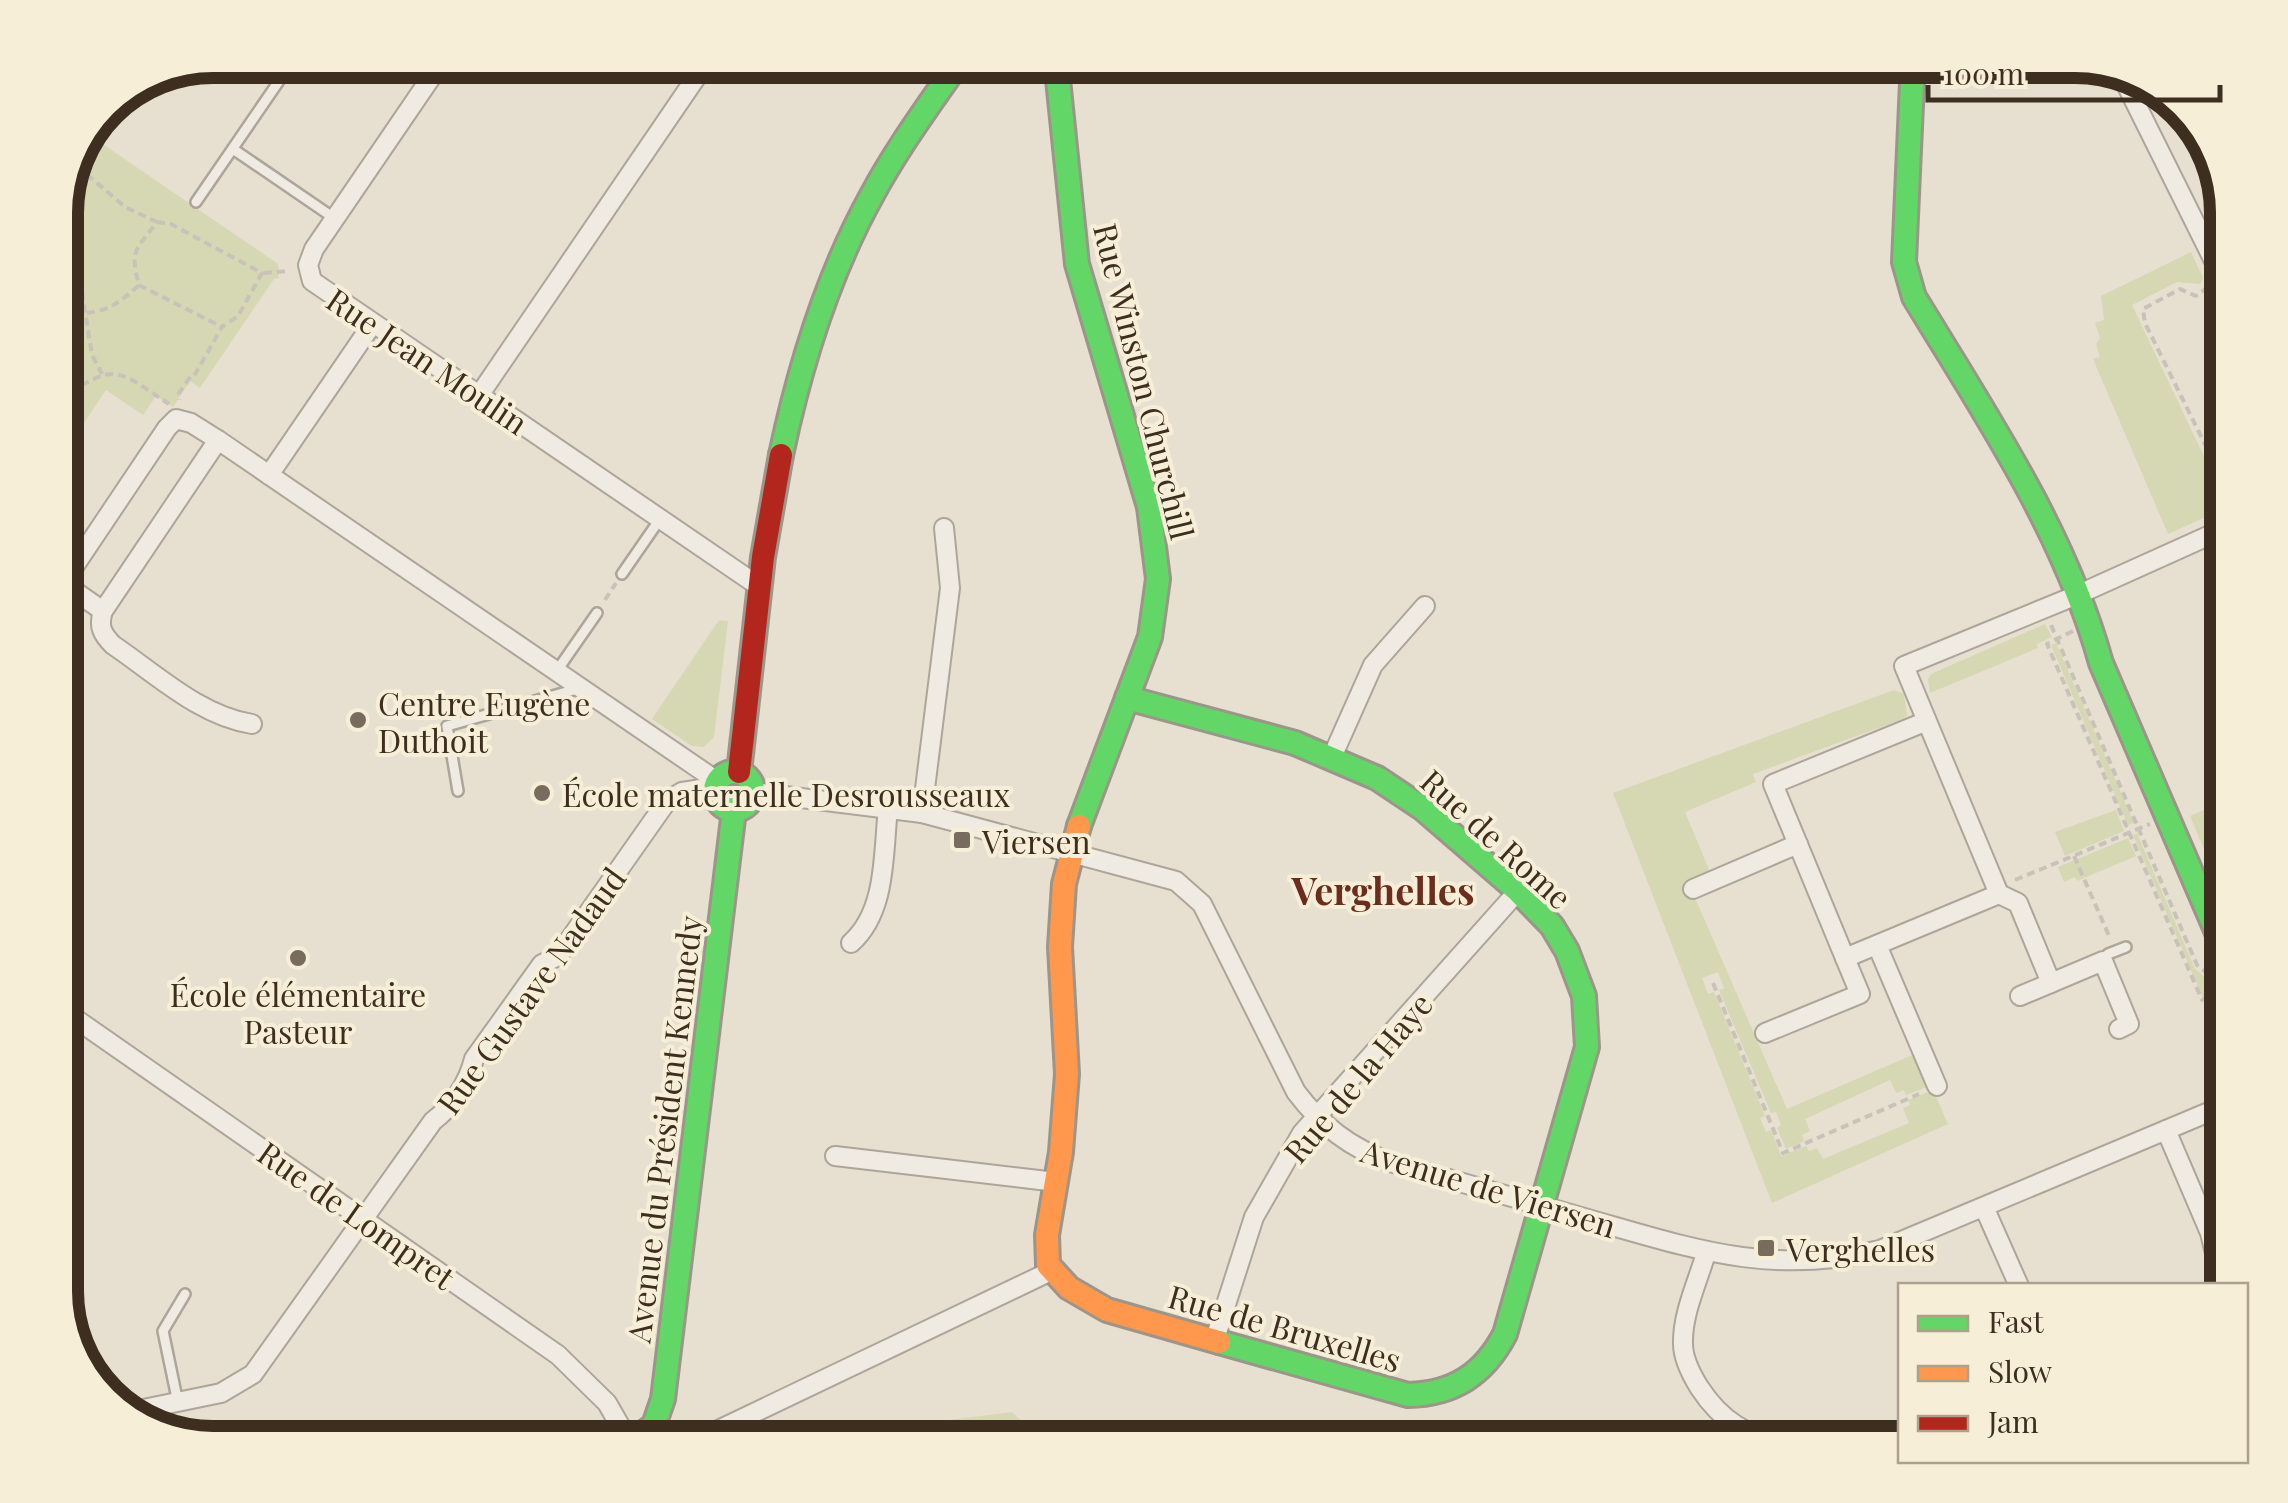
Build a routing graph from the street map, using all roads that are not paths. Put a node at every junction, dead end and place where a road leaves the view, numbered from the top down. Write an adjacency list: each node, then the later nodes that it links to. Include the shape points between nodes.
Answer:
1 (431, 78): 10 (street, Rue Jean Moulin)
2 (696, 78): 13 (street)
3 (948, 78): 21 (street, via 875,189 817,316 784,430)
4 (1058, 78): 29 (street, Rue Winston Churchill, via 1077,264 1156,546 1156,610)
5 (1912, 78): 23 (street, via 1904,227 1909,284 2018,467)
6 (279, 81): 8 (lane)
7 (2128, 89): 11 (street)
8 (233, 149): 9 (lane); 10 (lane)
9 (196, 202)
10 (334, 218): 12 (street, Rue Jean Moulin, via 311,254 309,271 316,284)
11 (2210, 250)
12 (373, 323): 13 (street, Rue Jean Moulin); 15 (street)
13 (480, 394): 16 (street, Rue Jean Moulin)
14 (218, 440): 15 (street); 19 (street, via 176,419); 24 (street)
15 (269, 475): 27 (street)
16 (660, 518): 20 (lane); 21 (street, Rue Jean Moulin)
17 (944, 528): 38 (street, via 950,588)
18 (2210, 535): 23 (street)
19 (78, 560)
20 (622, 574)
21 (760, 587): 33 (street)
22 (78, 593): 24 (street)
23 (2063, 601): 30 (street, via 1904,666); 44 (street, via 2089,620)
24 (95, 605): 31 (street, via 113,645 211,712)
25 (1424, 606): 32 (street, via 1373,666)
26 (596, 613): 27 (lane)
27 (556, 672): 28 (street)
28 (579, 688): 33 (street); 34 (lane, via 448,726)
29 (1128, 698): 32 (street, Rue de Rome); 40 (street, Rue Winston Churchill)
30 (1927, 720): 39 (street, via 1772,784); 43 (street)
31 (252, 724)
32 (1332, 757): 42 (street, Rue de Rome, via 1406,797)
33 (723, 780): 35 (street, via 749,778); 37 (street, via 720,805); 61 (street, Rue Gustave Nadaud, via 667,801)
34 (458, 791)
35 (753, 792): 36 (street, Avenue de Viersen); 37 (street, via 748,804)
36 (888, 808): 38 (street, Avenue de Viersen); 45 (street, via 877,905)
37 (734, 810): 71 (street, Avenue du Président Kennedy, via 663,1399)
38 (922, 814): 40 (street, Avenue de Viersen)
39 (1798, 844): 41 (street); 47 (street)
40 (1072, 851): 55 (street, Avenue de Viersen, via 1167,877 1196,896 1290,1082); 58 (street, Rue Winston Churchill, via 1060,912 1067,1074)
41 (1693, 889)
42 (1518, 891): 55 (street, Rue de la Haye); 59 (street, Rue de Rome, via 1567,951 1587,1023 1581,1073)
43 (1998, 891): 46 (street); 48 (street, via 2018,904)
44 (2210, 916)
45 (852, 942)
46 (1877, 945): 47 (street); 53 (street)
47 (1845, 958): 52 (street, via 1860,994)
48 (2051, 983): 49 (street); 51 (street, via 2115,953 2130,1024)
49 (2020, 996)
50 (78, 1020): 61 (street, Rue de Lompret)
51 (2119, 1028)
52 (1765, 1033)
53 (1937, 1086)
54 (2210, 1112): 56 (street, Avenue de Viersen)
55 (1316, 1115): 59 (street, Avenue de Viersen, via 1376,1157); 67 (street, Rue de la Haye, via 1254,1217)
56 (2166, 1130): 60 (street, Avenue de Viersen); 62 (street)
57 (835, 1156): 58 (street)
58 (1056, 1182): 64 (street, via 1047,1236)
59 (1543, 1206): 63 (street, Avenue de Viersen); 67 (street, Rue de Bruxelles, via 1501,1344 1474,1376 1451,1390 1403,1395)
60 (1984, 1206): 63 (street, Avenue de Viersen, via 1895,1245 1848,1256 1776,1262); 65 (street)
61 (363, 1218): 68 (street, Rue Gustave Nadaud, via 252,1374 233,1388); 70 (street, Rue de Lompret, via 577,1370)
62 (2210, 1232)
63 (1706, 1253): 73 (street, via 1683,1334 1684,1355 1710,1404)
64 (1051, 1271): 67 (street, Rue de Bruxelles, via 1107,1310); 72 (street)
65 (2018, 1283)
66 (186, 1294): 68 (lane, via 163,1331)
67 (1214, 1342)
68 (178, 1403): 69 (street, Rue Gustave Nadaud)
69 (147, 1409)
70 (621, 1426)
71 (653, 1426)
72 (727, 1426)
73 (1735, 1426)

